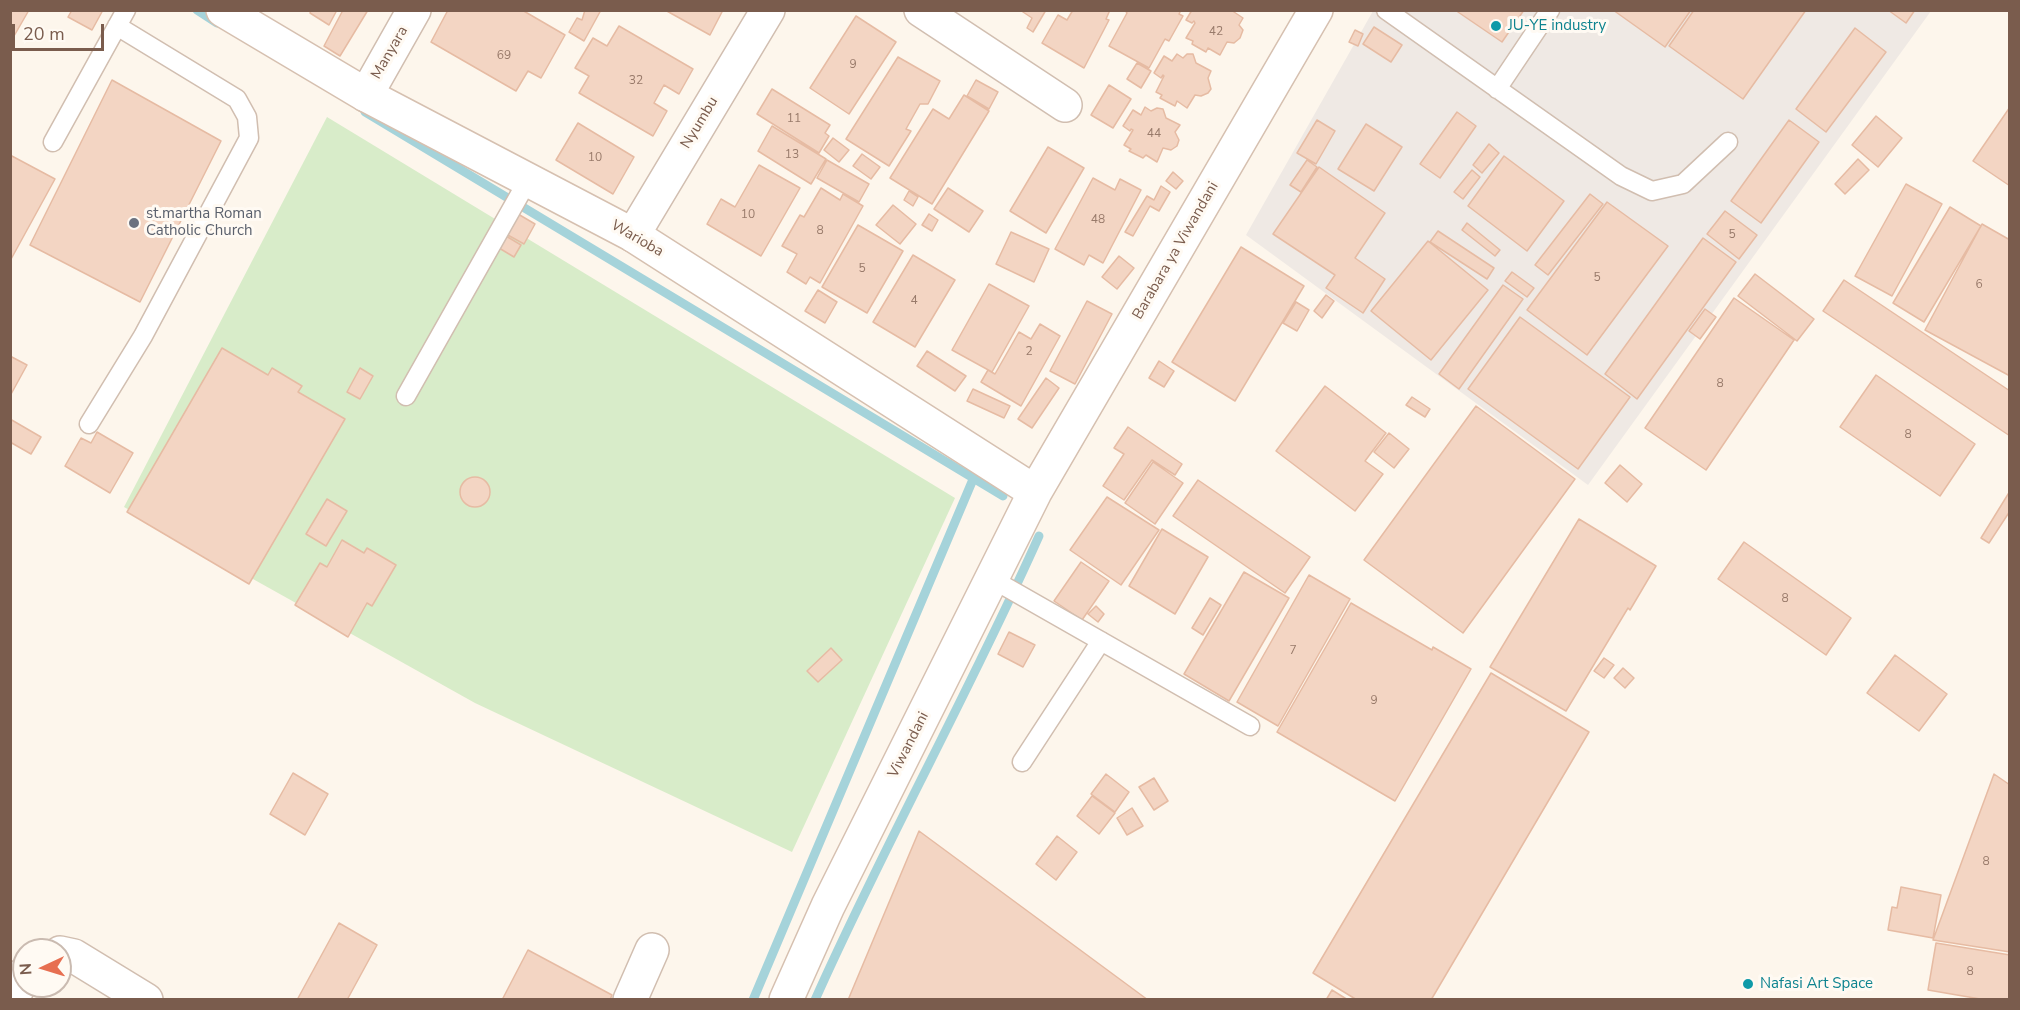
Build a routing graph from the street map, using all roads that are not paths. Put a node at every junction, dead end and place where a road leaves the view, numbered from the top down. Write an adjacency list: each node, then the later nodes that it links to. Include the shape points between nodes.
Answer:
1 (224, 10): 10 (street, Warioba)
2 (414, 10): 10 (street, Manyara)
3 (768, 10): 15 (street, Nyumbu)
4 (921, 10): 11 (street)
5 (1316, 10): 18 (street, Barabara ya Viwandani)
6 (1386, 10): 9 (lane)
7 (1550, 10): 9 (lane)
8 (122, 18): 12 (lane); 17 (lane, via 237,99 247,117 249,138 143,336)
9 (1497, 89): 13 (lane, via 1621,176 1652,191 1683,183)
10 (366, 95): 14 (street, Warioba)
11 (1065, 105)
12 (53, 142)
13 (1728, 142)
14 (528, 180): 15 (street, Warioba); 16 (lane)
15 (633, 234): 18 (street, Warioba)
16 (406, 396)
17 (89, 424)
18 (1035, 492): 19 (street, Viwandani)
19 (992, 579): 20 (lane); 27 (street, Viwandani, via 828,906)
20 (1101, 641): 21 (lane); 22 (lane)
21 (1250, 726)
22 (1022, 762)
23 (652, 950): 26 (street)
24 (72, 955): 25 (street)
25 (146, 999)
26 (630, 999)
27 (786, 999)

